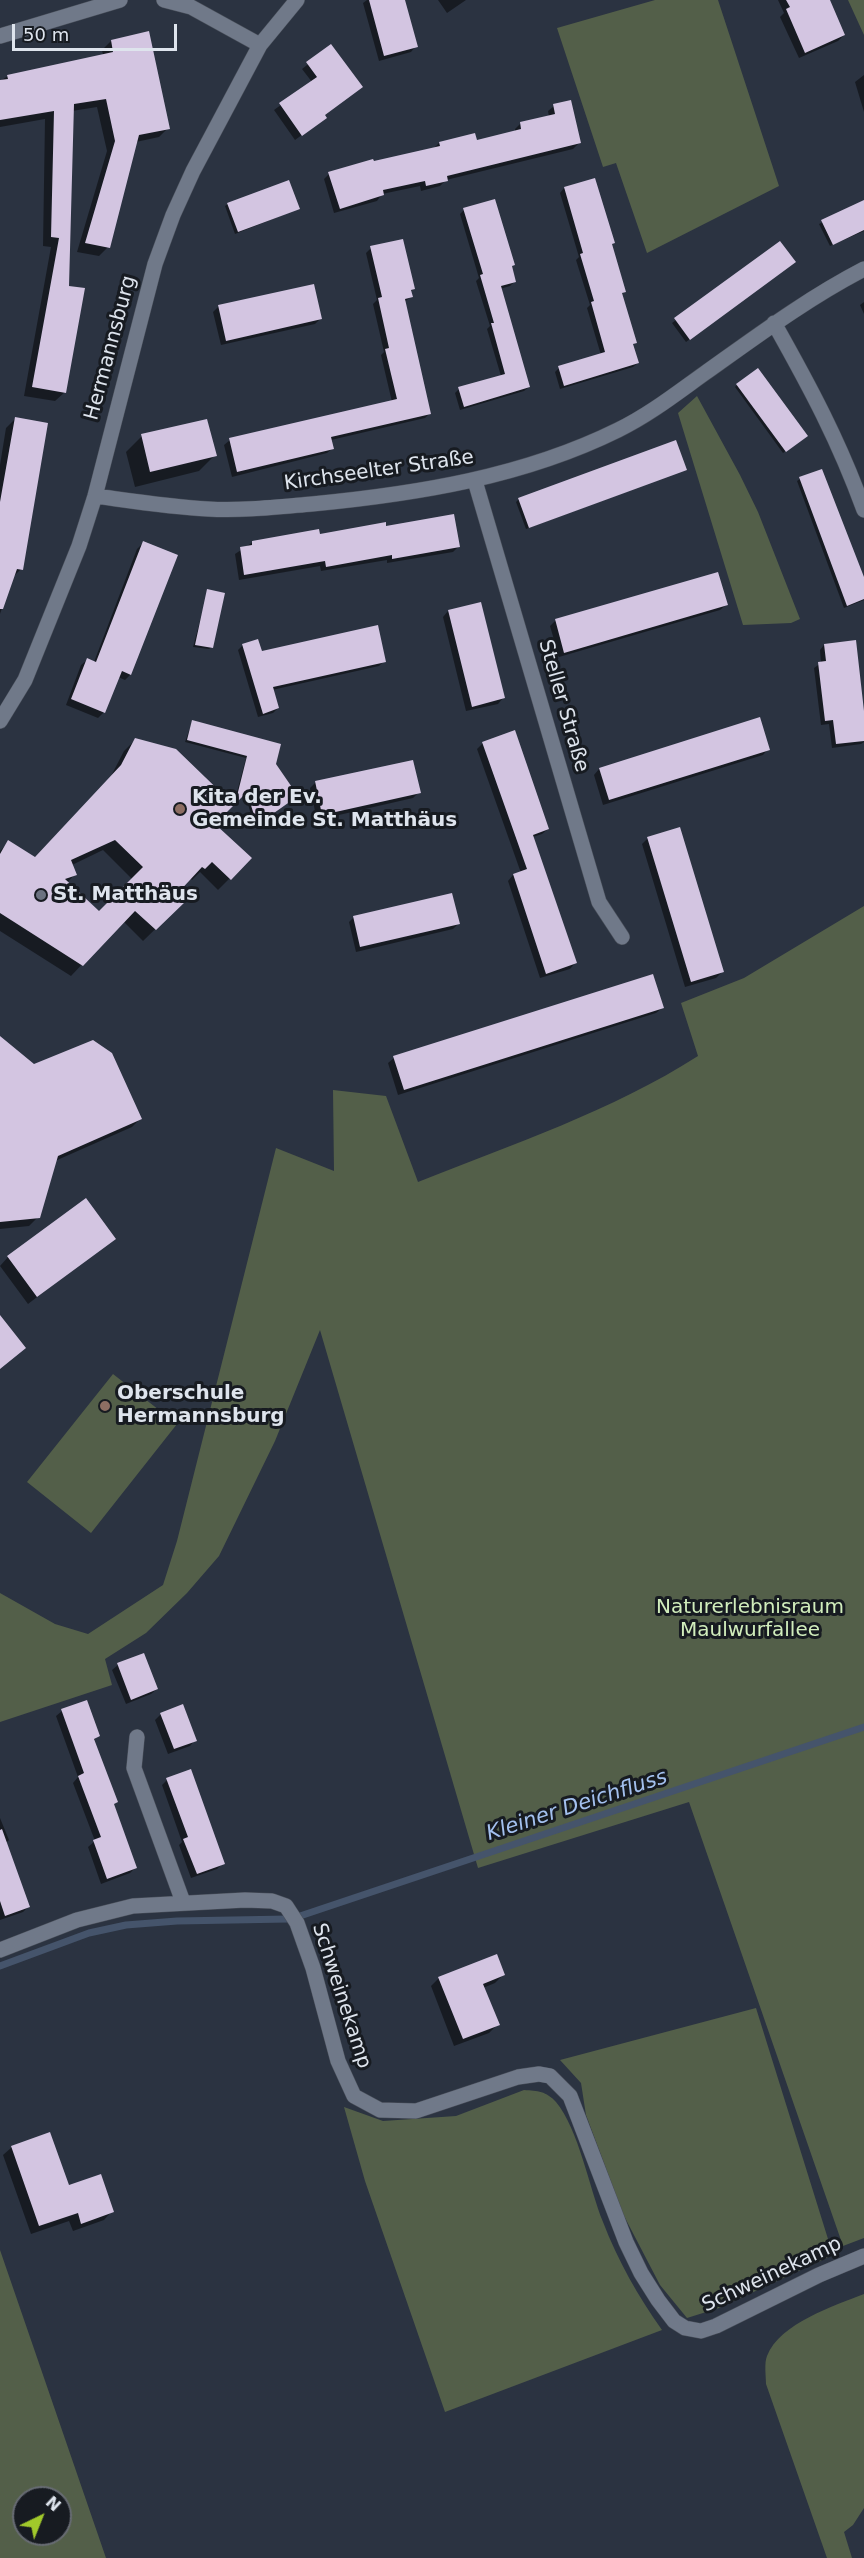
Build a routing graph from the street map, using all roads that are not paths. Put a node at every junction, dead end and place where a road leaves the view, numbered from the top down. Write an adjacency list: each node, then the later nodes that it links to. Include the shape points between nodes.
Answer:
1 (120, 0): 4 (street)
2 (164, 0): 5 (street, via 191,7)
3 (297, 0): 5 (street, Hermannsburg)
4 (0, 36)
5 (260, 45): 9 (street, Hermannsburg, via 169,224 142,310)
6 (864, 268): 7 (street, Kirchseelter Straße)
7 (774, 323): 8 (street, Kirchseelter Straße, via 619,430 572,450); 10 (street, via 828,420)
8 (475, 481): 9 (street, Kirchseelter Straße, via 365,499 246,510); 12 (street, Steller Straße, via 599,902)
9 (95, 496): 11 (street, Hermannsburg, via 45,634 25,680)
10 (864, 510)
11 (0, 721)
12 (622, 937)
13 (137, 1737): 14 (street, via 134,1768)
14 (183, 1902): 15 (street, Schweinekamp, via 107,1912); 16 (street, Schweinekamp, via 272,1901 286,1906 297,1923 313,1968 344,2078 354,2096 365,2104 380,2110 416,2111 518,2077 539,2074 560,2083 582,2122 613,2211 641,2273 674,2321 685,2328 701,2331 716,2326)
15 (0, 1950)
16 (864, 2256)

